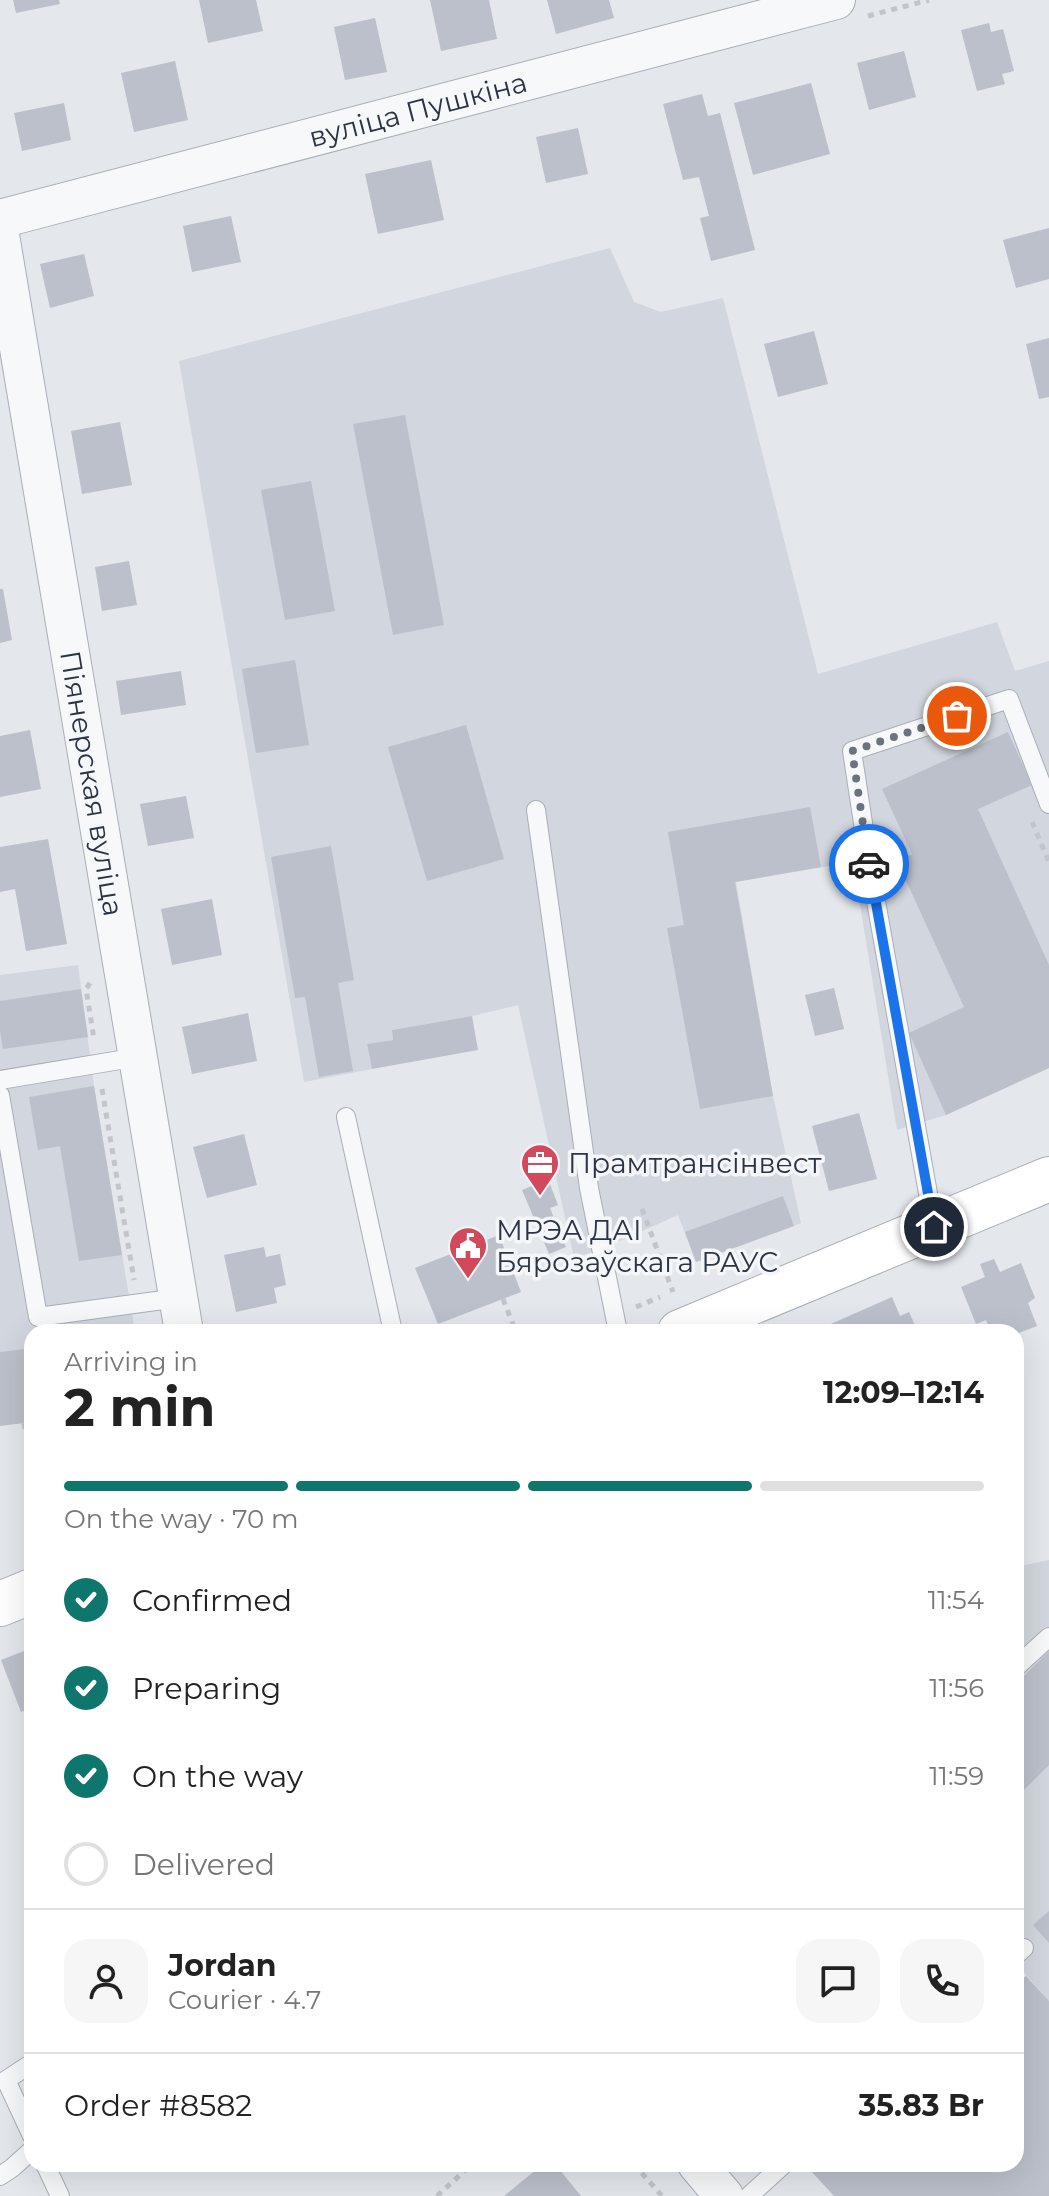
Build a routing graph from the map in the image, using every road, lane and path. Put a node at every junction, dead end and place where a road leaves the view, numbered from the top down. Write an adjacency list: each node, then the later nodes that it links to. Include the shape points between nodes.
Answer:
1 (836, 0): 2 (street, вуліца Пушкіна)
2 (0, 219)
3 (0, 235): 6 (street, Піянерская вуліца)
4 (1049, 804): 12 (lane, via 1009,699 852,751)
5 (536, 810): 20 (lane, via 589,1188)
6 (138, 1057): 7 (lane); 17 (street, Піянерская вуліца)
7 (0, 1080)
8 (0, 1095): 17 (lane, via 38,1317)
9 (346, 1117): 18 (lane)
10 (1049, 1179): 12 (main road)
11 (642, 1209): 16 (path)
12 (934, 1227): 16 (main road)
13 (728, 1250): 14 (path)
14 (734, 1266)
15 (503, 1299): 19 (path)
16 (676, 1312)
17 (181, 1315)
18 (391, 1324)
19 (513, 1324)
20 (616, 1324)
21 (24, 1594): 22 (main road)
22 (0, 1604)
23 (1049, 1637): 24 (lane)
24 (1024, 1660)
25 (24, 2067): 26 (lane)
26 (3, 2077): 27 (lane)
27 (24, 2120)
28 (24, 2157): 34 (lane)
29 (49, 2172): 35 (lane)
30 (463, 2172): 36 (path)
31 (641, 2172): 37 (path)
32 (704, 2172): 38 (street)
33 (775, 2172): 39 (lane)
34 (0, 2176)
35 (60, 2196)
36 (437, 2196)
37 (662, 2196)
38 (724, 2196)
39 (749, 2196)

